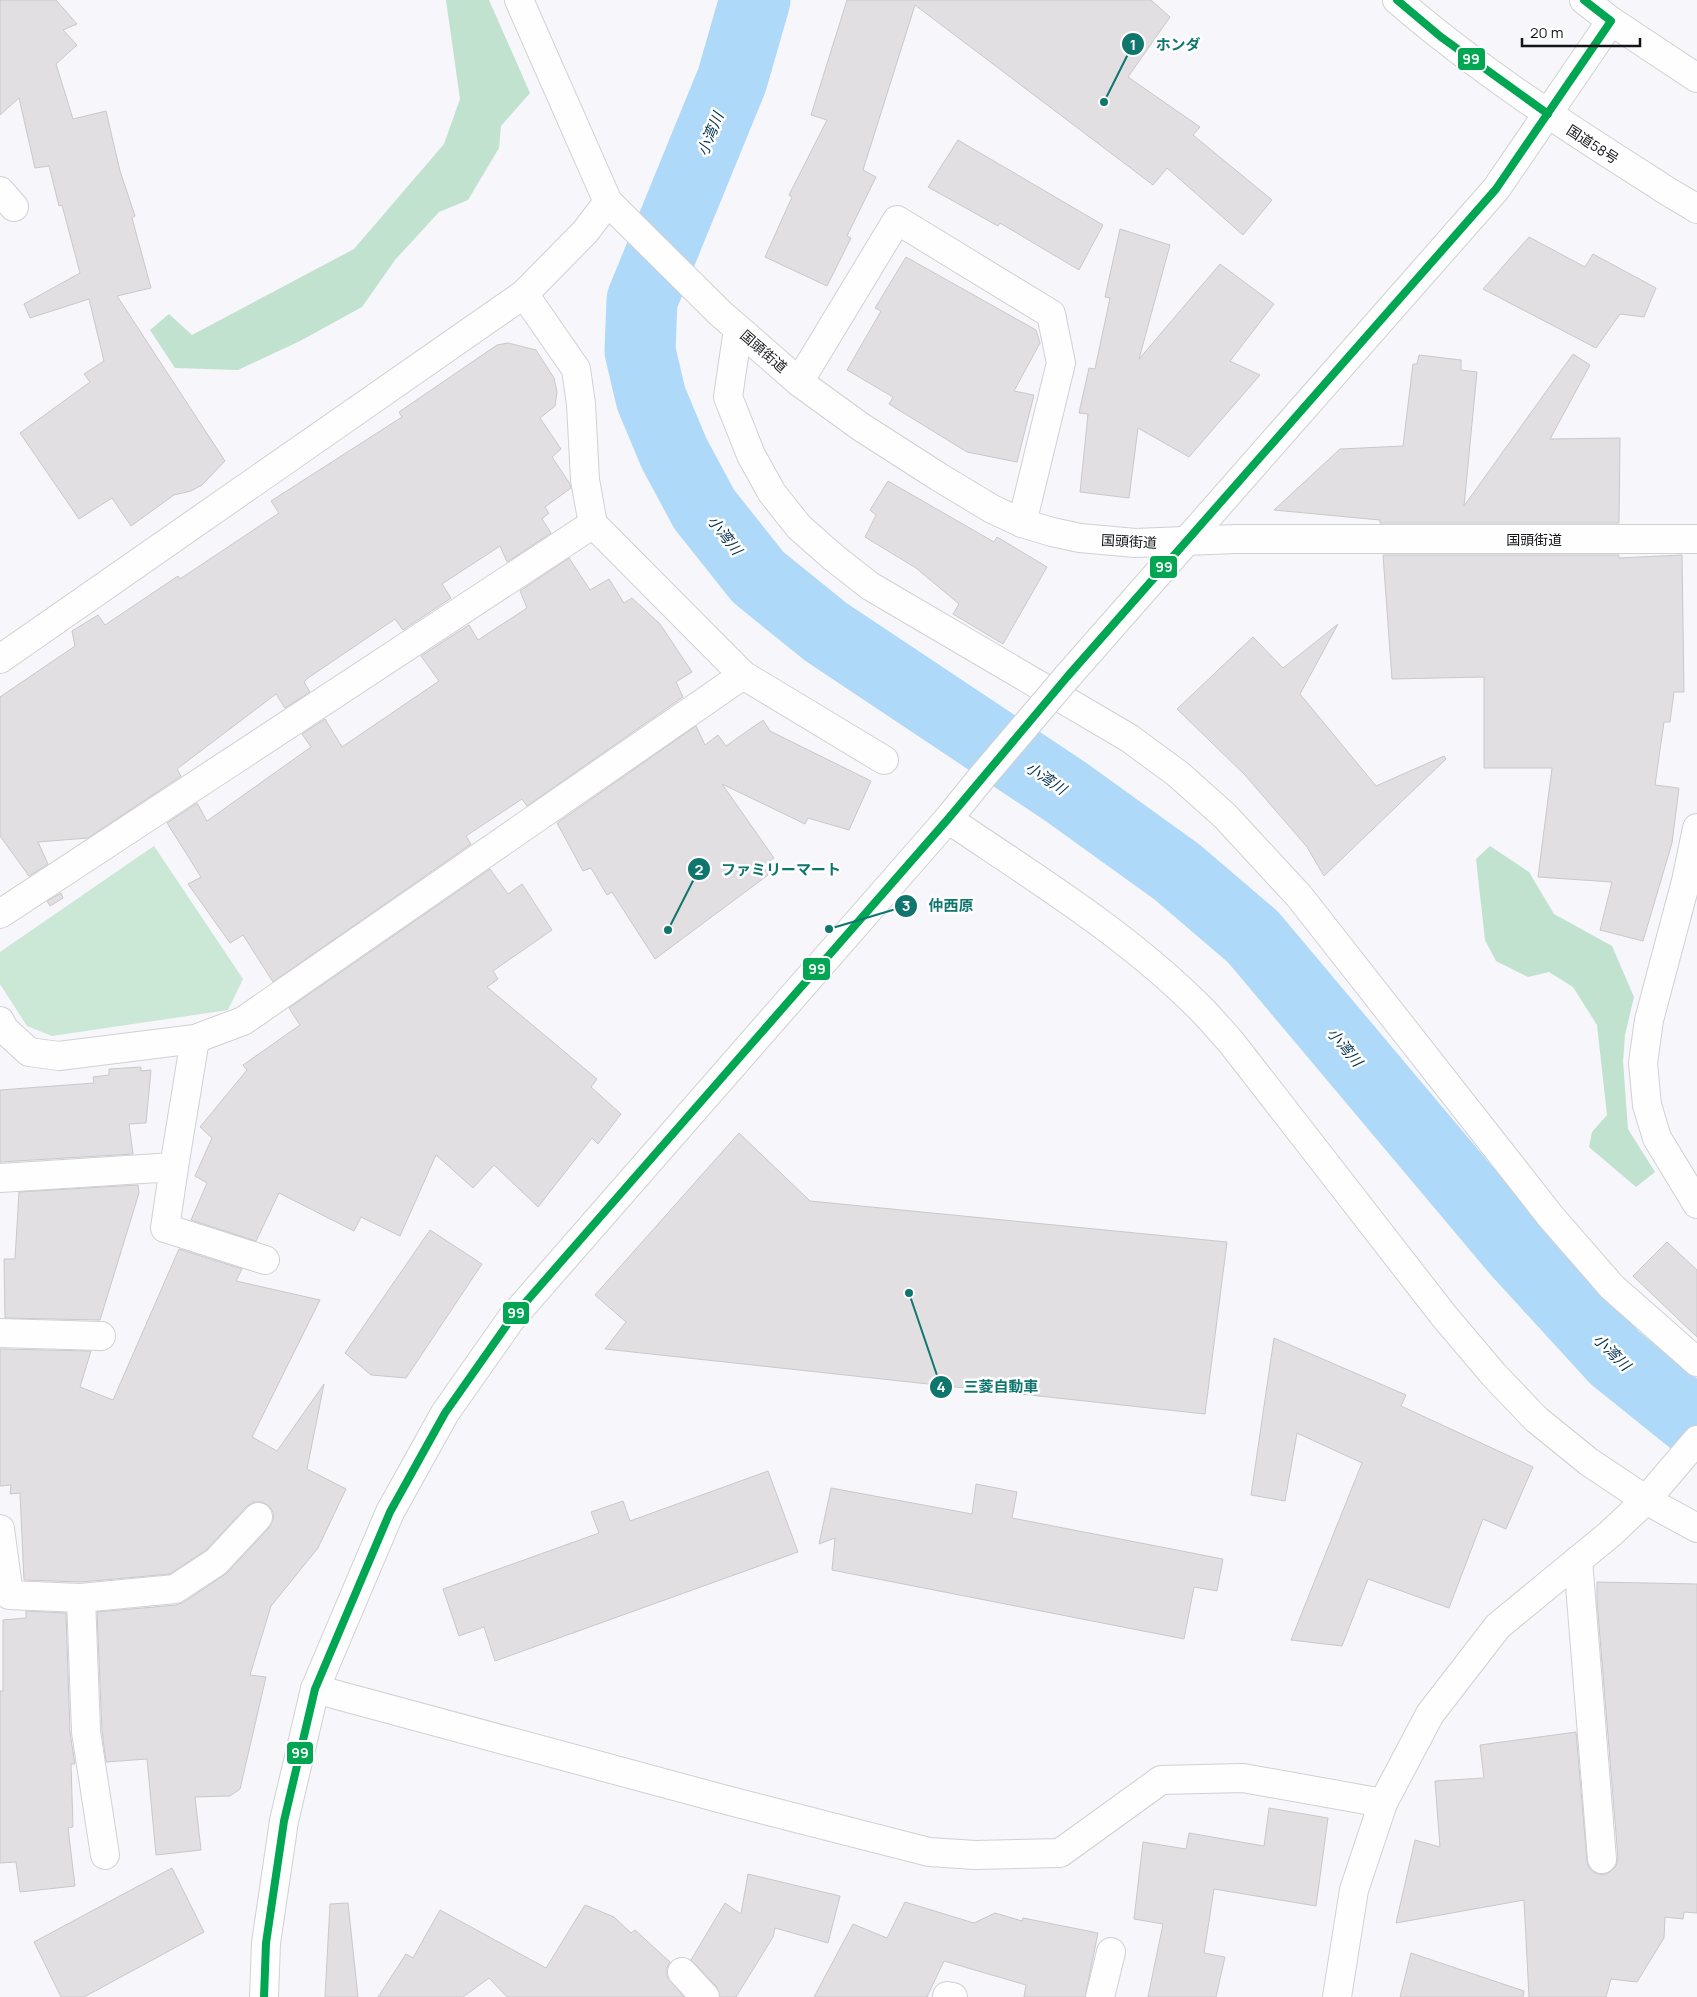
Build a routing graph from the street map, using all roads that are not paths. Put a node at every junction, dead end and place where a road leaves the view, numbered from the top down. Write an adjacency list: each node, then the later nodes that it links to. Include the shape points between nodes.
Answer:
1 (519, 0): 7 (main road)
2 (1397, 0): 6 (main road, 国道58号, via 1441,37)
3 (1584, 0): 4 (main road)
4 (1610, 21): 5 (main road); 6 (main road)
5 (1697, 78)
6 (1548, 114): 8 (main road, 国道58号); 15 (main road, via 1486,200)
7 (608, 202): 9 (main road, via 585,232); 10 (main road, 国頭街道)
8 (1697, 208)
9 (524, 294): 13 (main road, via 576,369 585,480); 16 (main road)
10 (729, 321): 11 (main road, 国頭街道); 31 (main road, via 728,397 750,455 772,494 799,527 870,586 1129,738 1178,774 1225,816 1298,896 1544,1209 1593,1266 1612,1287)
11 (799, 382): 12 (main road, 国頭街道, via 939,477); 12 (main road, via 897,220 1051,314 1061,363)
12 (1022, 523): 15 (main road, 国頭街道, via 1080,538 1135,543)
13 (593, 524): 17 (main road); 22 (main road)
14 (1697, 539): 15 (main road, 国頭街道, via 1235,539)
15 (1186, 542): 19 (main road, bridge)
16 (0, 659)
17 (743, 675): 18 (main road); 24 (main road, via 243,1021)
18 (884, 760)
19 (948, 819): 33 (main road, via 1084,912 1140,954 1195,1002 1231,1042 1494,1376 1536,1419 1589,1462); 40 (main road, via 511,1319 445,1413 390,1512)
20 (1697, 828): 21 (main road)
21 (1691, 882): 27 (main road, via 1649,1020 1643,1062 1647,1105 1657,1138)
22 (0, 914)
23 (0, 1021): 24 (main road, via 4,1030 29,1052 59,1056)
24 (194, 1039): 25 (main road)
25 (174, 1167): 26 (main road); 28 (main road, via 164,1228)
26 (0, 1178)
27 (1697, 1204)
28 (265, 1260)
29 (0, 1333): 30 (main road)
30 (101, 1336)
31 (1697, 1362)
32 (1697, 1440): 33 (main road)
33 (1646, 1500): 35 (main road); 37 (main road)
34 (258, 1517): 39 (main road, via 216,1562 175,1589)
35 (1697, 1528)
36 (0, 1529): 38 (main road)
37 (1578, 1560): 41 (main road, via 1498,1626 1430,1714); 43 (main road)
38 (4, 1595): 39 (main road)
39 (81, 1598): 42 (main road, via 86,1732)
40 (315, 1689): 41 (main road, via 929,1852 975,1855 1060,1853 1161,1780 1243,1778); 46 (main road, via 284,1821 266,1943)
41 (1382, 1803): 49 (main road, via 1354,1890)
42 (105, 1855)
43 (1602, 1859)
44 (1111, 1952): 48 (main road)
45 (682, 1972): 47 (main road)
46 (264, 1997)
47 (705, 1997)
48 (1100, 1997)
49 (1337, 1997)

